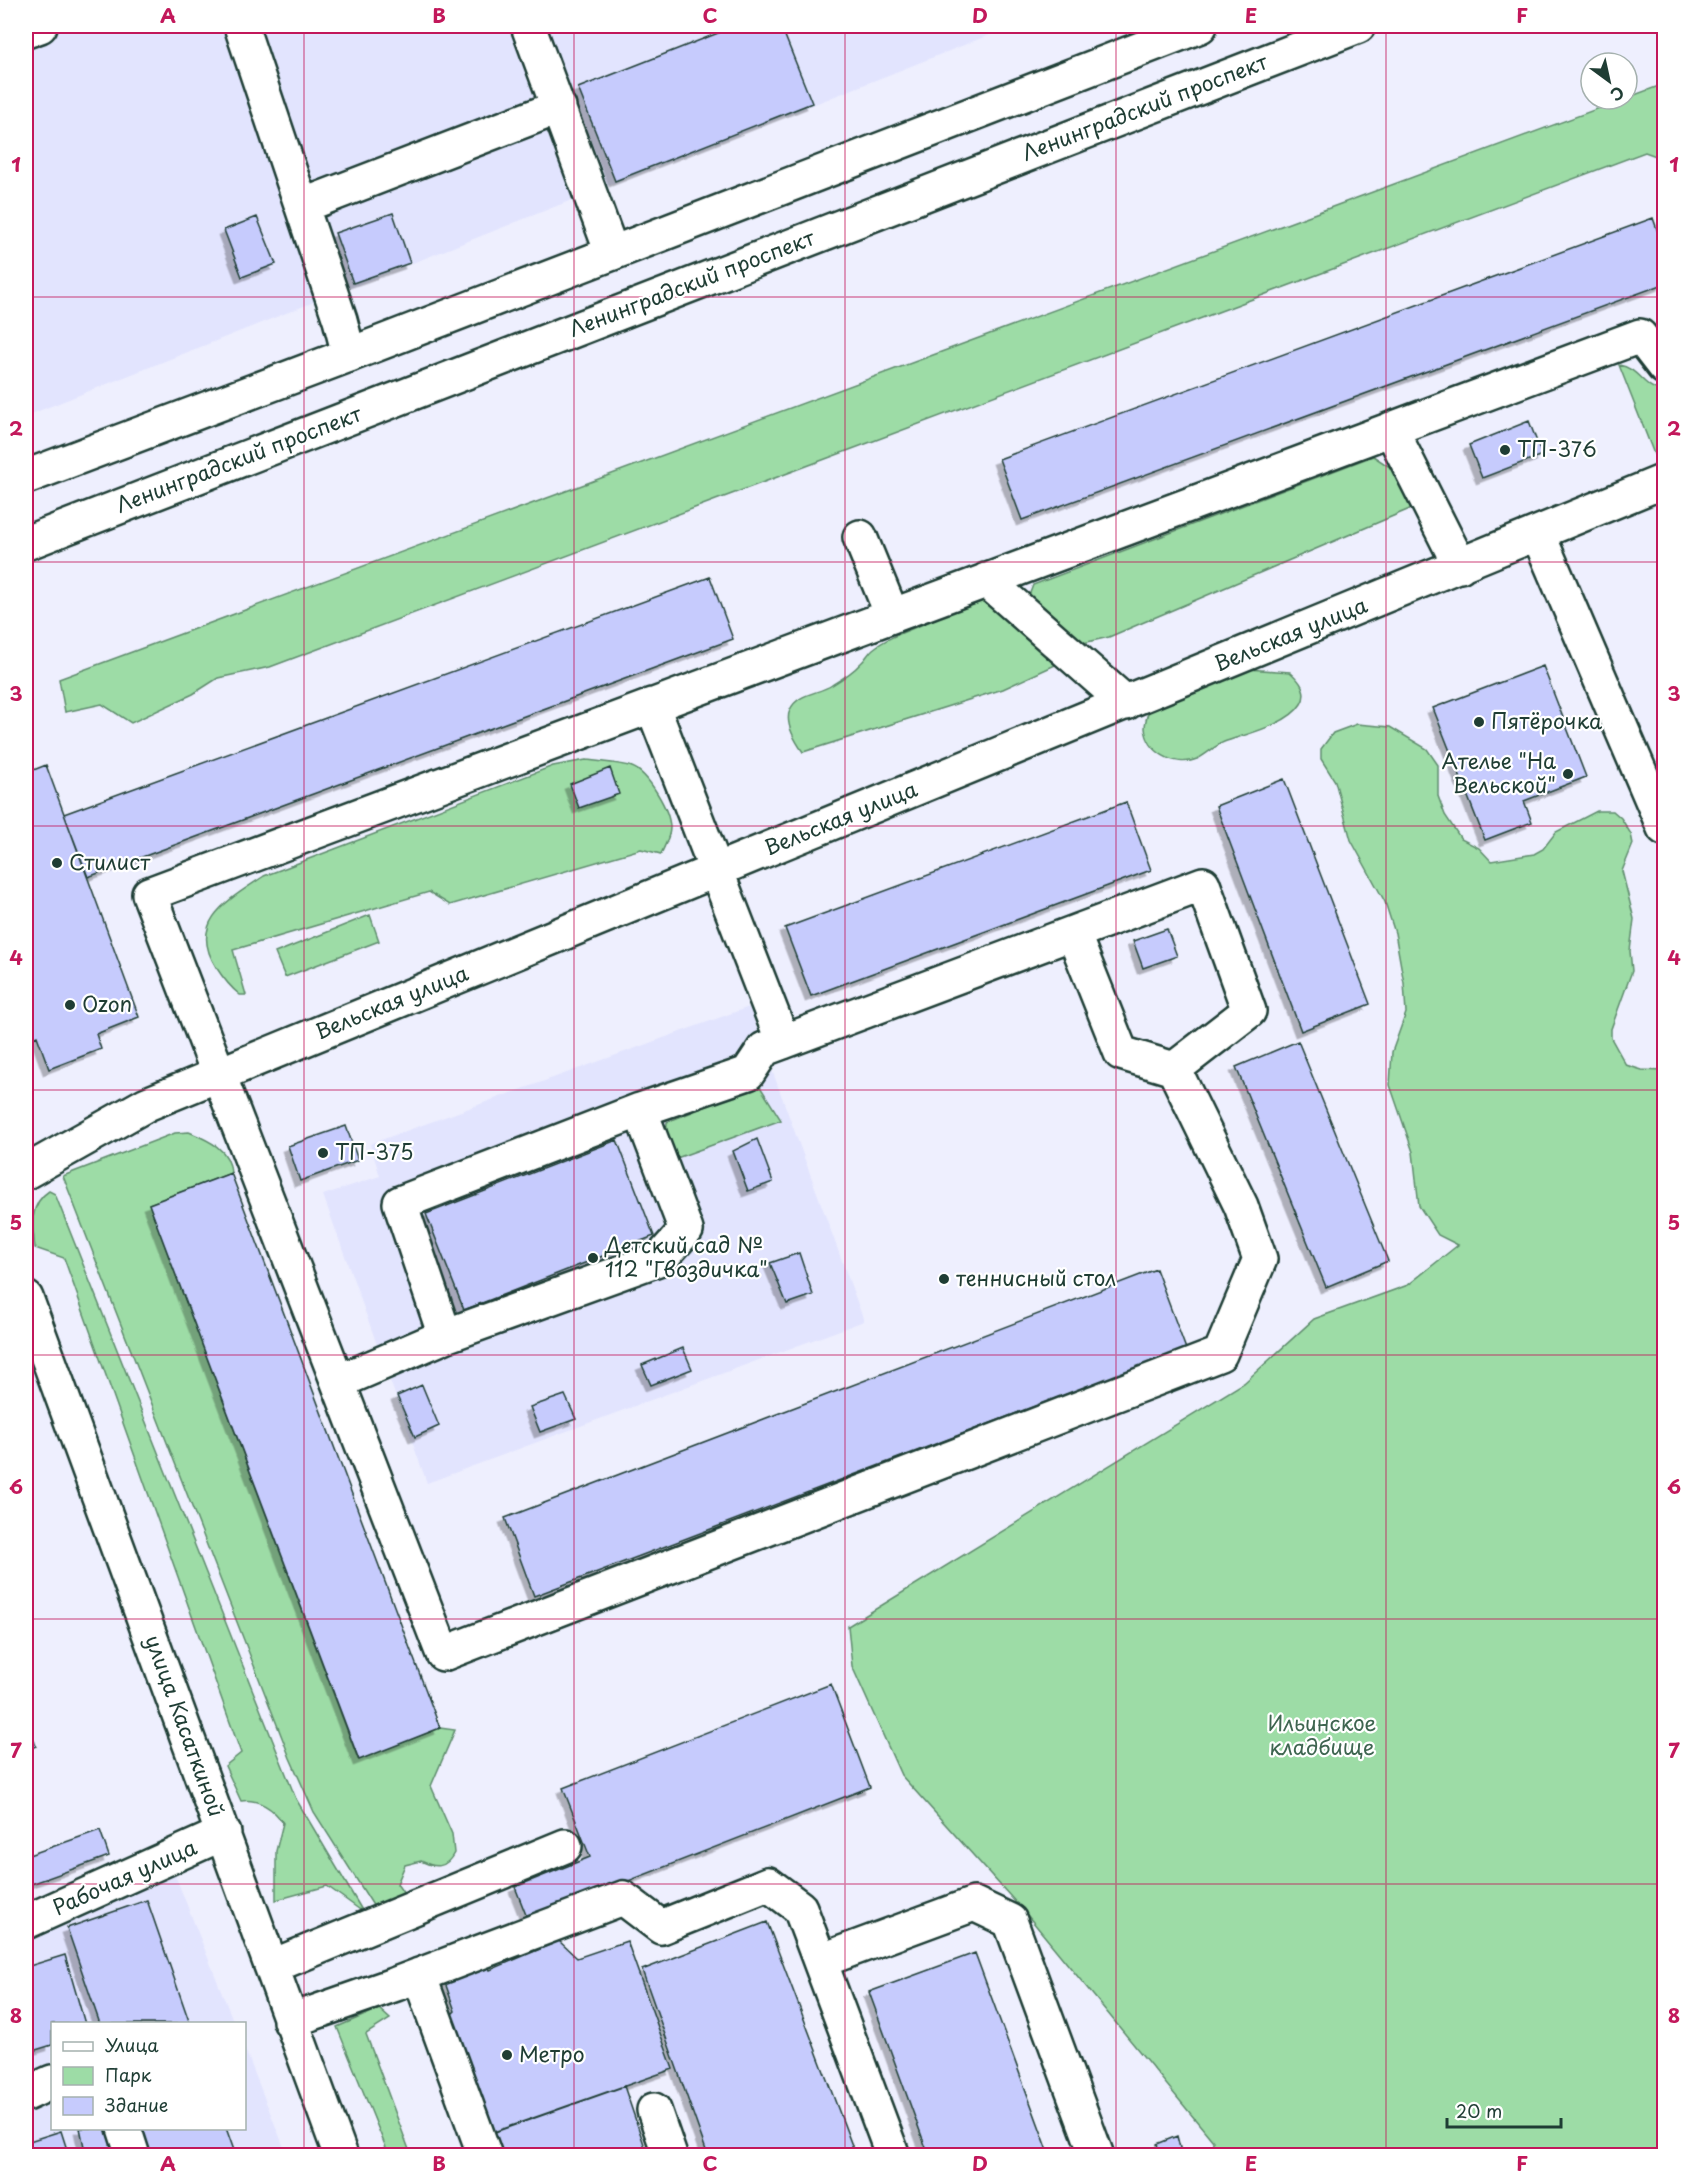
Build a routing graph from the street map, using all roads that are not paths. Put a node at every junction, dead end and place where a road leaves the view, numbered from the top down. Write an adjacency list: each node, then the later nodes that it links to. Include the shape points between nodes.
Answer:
1 (40, 26): 6 (street)
2 (241, 26): 8 (street)
3 (528, 26): 7 (street)
4 (1200, 26): 9 (street)
5 (1358, 26): 17 (street, Ленинградский проспект)
6 (26, 31)
7 (559, 108): 8 (street); 9 (street)
8 (302, 206): 10 (street)
9 (612, 253): 10 (street)
10 (349, 355): 13 (street)
11 (1665, 367): 12 (street, via 1640,336)
12 (1391, 429): 18 (street); 19 (street)
13 (26, 477)
14 (1665, 481): 15 (street, Вельская улица)
15 (1538, 534): 18 (street, Вельская улица); 23 (street)
16 (860, 537): 20 (street)
17 (26, 543)
18 (1460, 566): 21 (street, Вельская улица)
19 (986, 580): 20 (street); 21 (street)
20 (892, 615): 22 (street)
21 (1126, 703): 24 (street, Вельская улица)
22 (652, 705): 24 (street); 28 (street, via 149,894)
23 (1665, 828)
24 (716, 870): 26 (street); 28 (street, Вельская улица)
25 (1073, 933): 26 (street); 27 (street, via 1121,1053); 27 (street, via 1203,884 1249,1011)
26 (783, 1042): 29 (street, via 764,1049 748,1073)
27 (1174, 1069): 33 (street, via 1241,1206 1260,1258 1220,1354 443,1654)
28 (220, 1074): 30 (street, Вельская улица, via 147,1104); 33 (street)
29 (640, 1110): 32 (street, via 686,1230 661,1257); 32 (street, via 400,1203)
30 (26, 1172)
31 (26, 1298): 34 (street, улица Касаткиной)
32 (445, 1336): 33 (street)
33 (338, 1382)
34 (224, 1833): 36 (street, Рабочая улица); 38 (street, улица Касаткиной)
35 (565, 1846): 38 (street)
36 (26, 1922)
37 (820, 1961): 39 (street, via 800,1908 768,1884 661,1927 623,1898); 49 (street); 50 (street, via 974,1904 1010,1921)
38 (273, 1966): 40 (street, улица Касаткиной)
39 (419, 1976): 40 (street); 47 (street)
40 (290, 2021): 46 (street, улица Касаткиной)
41 (51, 2082): 42 (street)
42 (26, 2094)
43 (654, 2110): 48 (street)
44 (125, 2130): 45 (street)
45 (133, 2156)
46 (341, 2156)
47 (485, 2156)
48 (670, 2156)
49 (892, 2156)
50 (1097, 2156)

